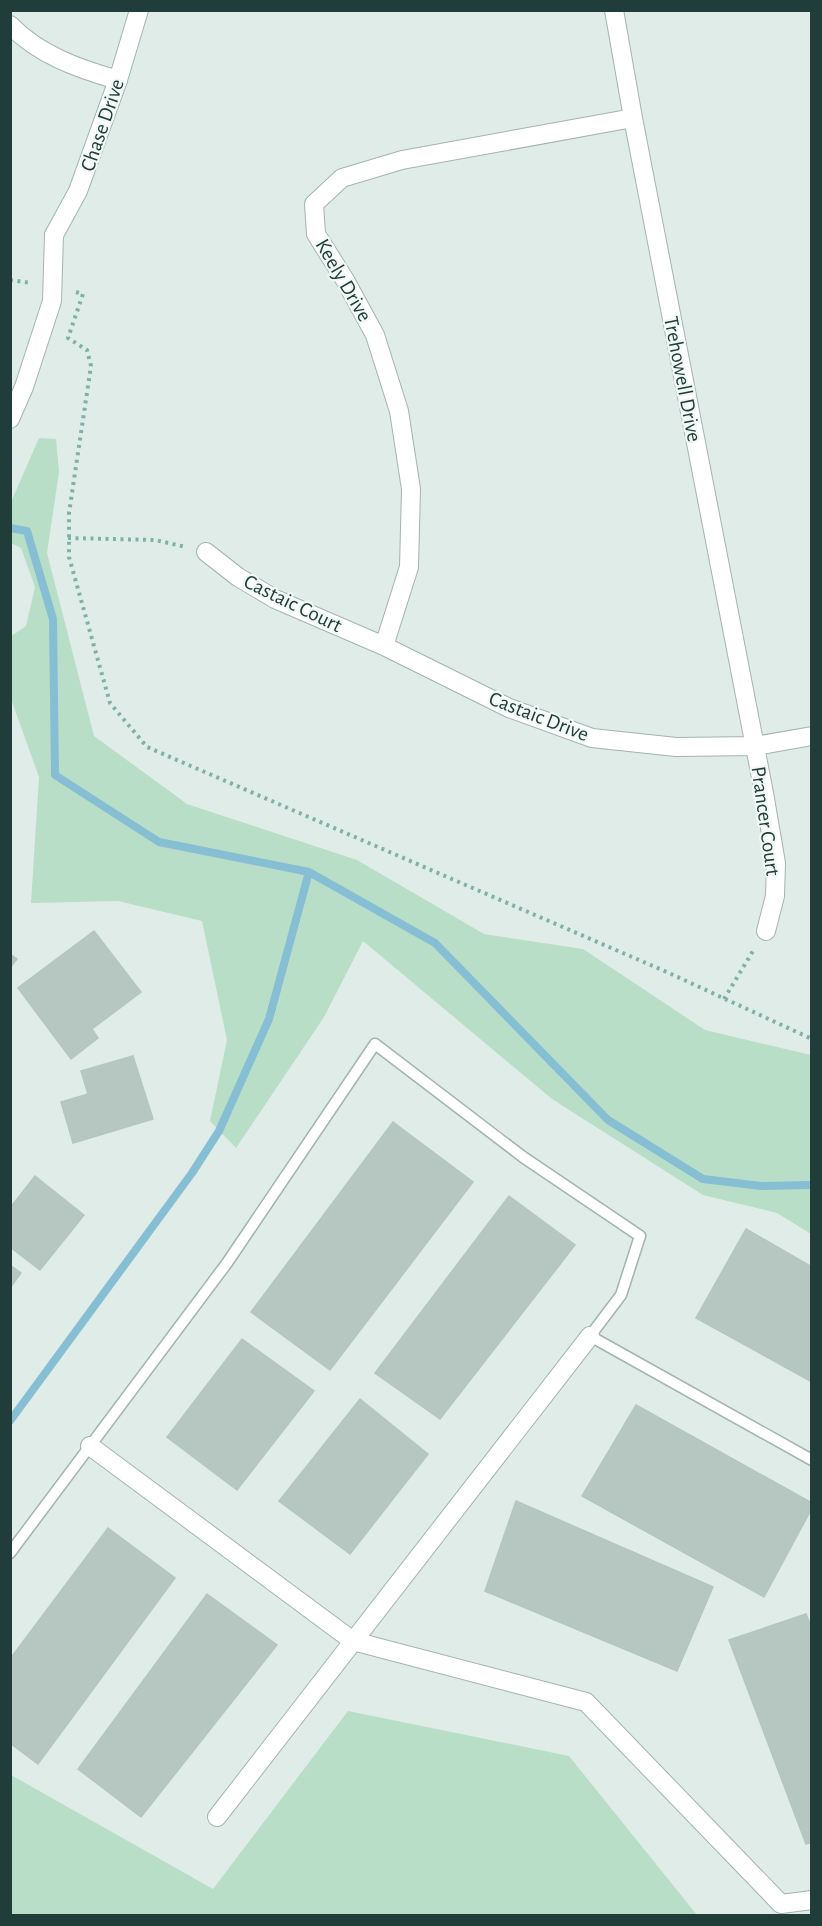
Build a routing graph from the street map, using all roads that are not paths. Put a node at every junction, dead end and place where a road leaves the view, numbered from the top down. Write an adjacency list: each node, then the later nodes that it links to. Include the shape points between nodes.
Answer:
1 (140, 10): 4 (street, Chase Drive)
2 (614, 10): 5 (street, Trehowell Drive)
3 (10, 25): 4 (street, via 24,40 58,59)
4 (118, 80): 6 (street, Chase Drive, via 78,191 54,235 52,302)
5 (633, 118): 8 (street, Keely Drive, via 402,160 342,178 314,204 316,234 375,335 399,411 411,489 409,567); 10 (street, Trehowell Drive)
6 (10, 419)
7 (206, 552): 8 (street, Castaic Court, via 275,599)
8 (384, 646): 10 (street, Castaic Drive, via 508,708 592,738 676,747)
9 (812, 736): 10 (street, Castaic Drive)
10 (755, 746): 11 (street, Prancer Court, via 776,864 775,896)
11 (766, 930)
12 (590, 1336): 13 (lane, via 621,1295 640,1236 523,1157 375,1044 227,1263); 14 (lane); 16 (street)
13 (90, 1446): 15 (lane); 16 (street)
14 (812, 1460)
15 (10, 1552)
16 (353, 1641): 17 (street); 18 (street, via 586,1702 781,1904)
17 (218, 1817)
18 (812, 1900)

